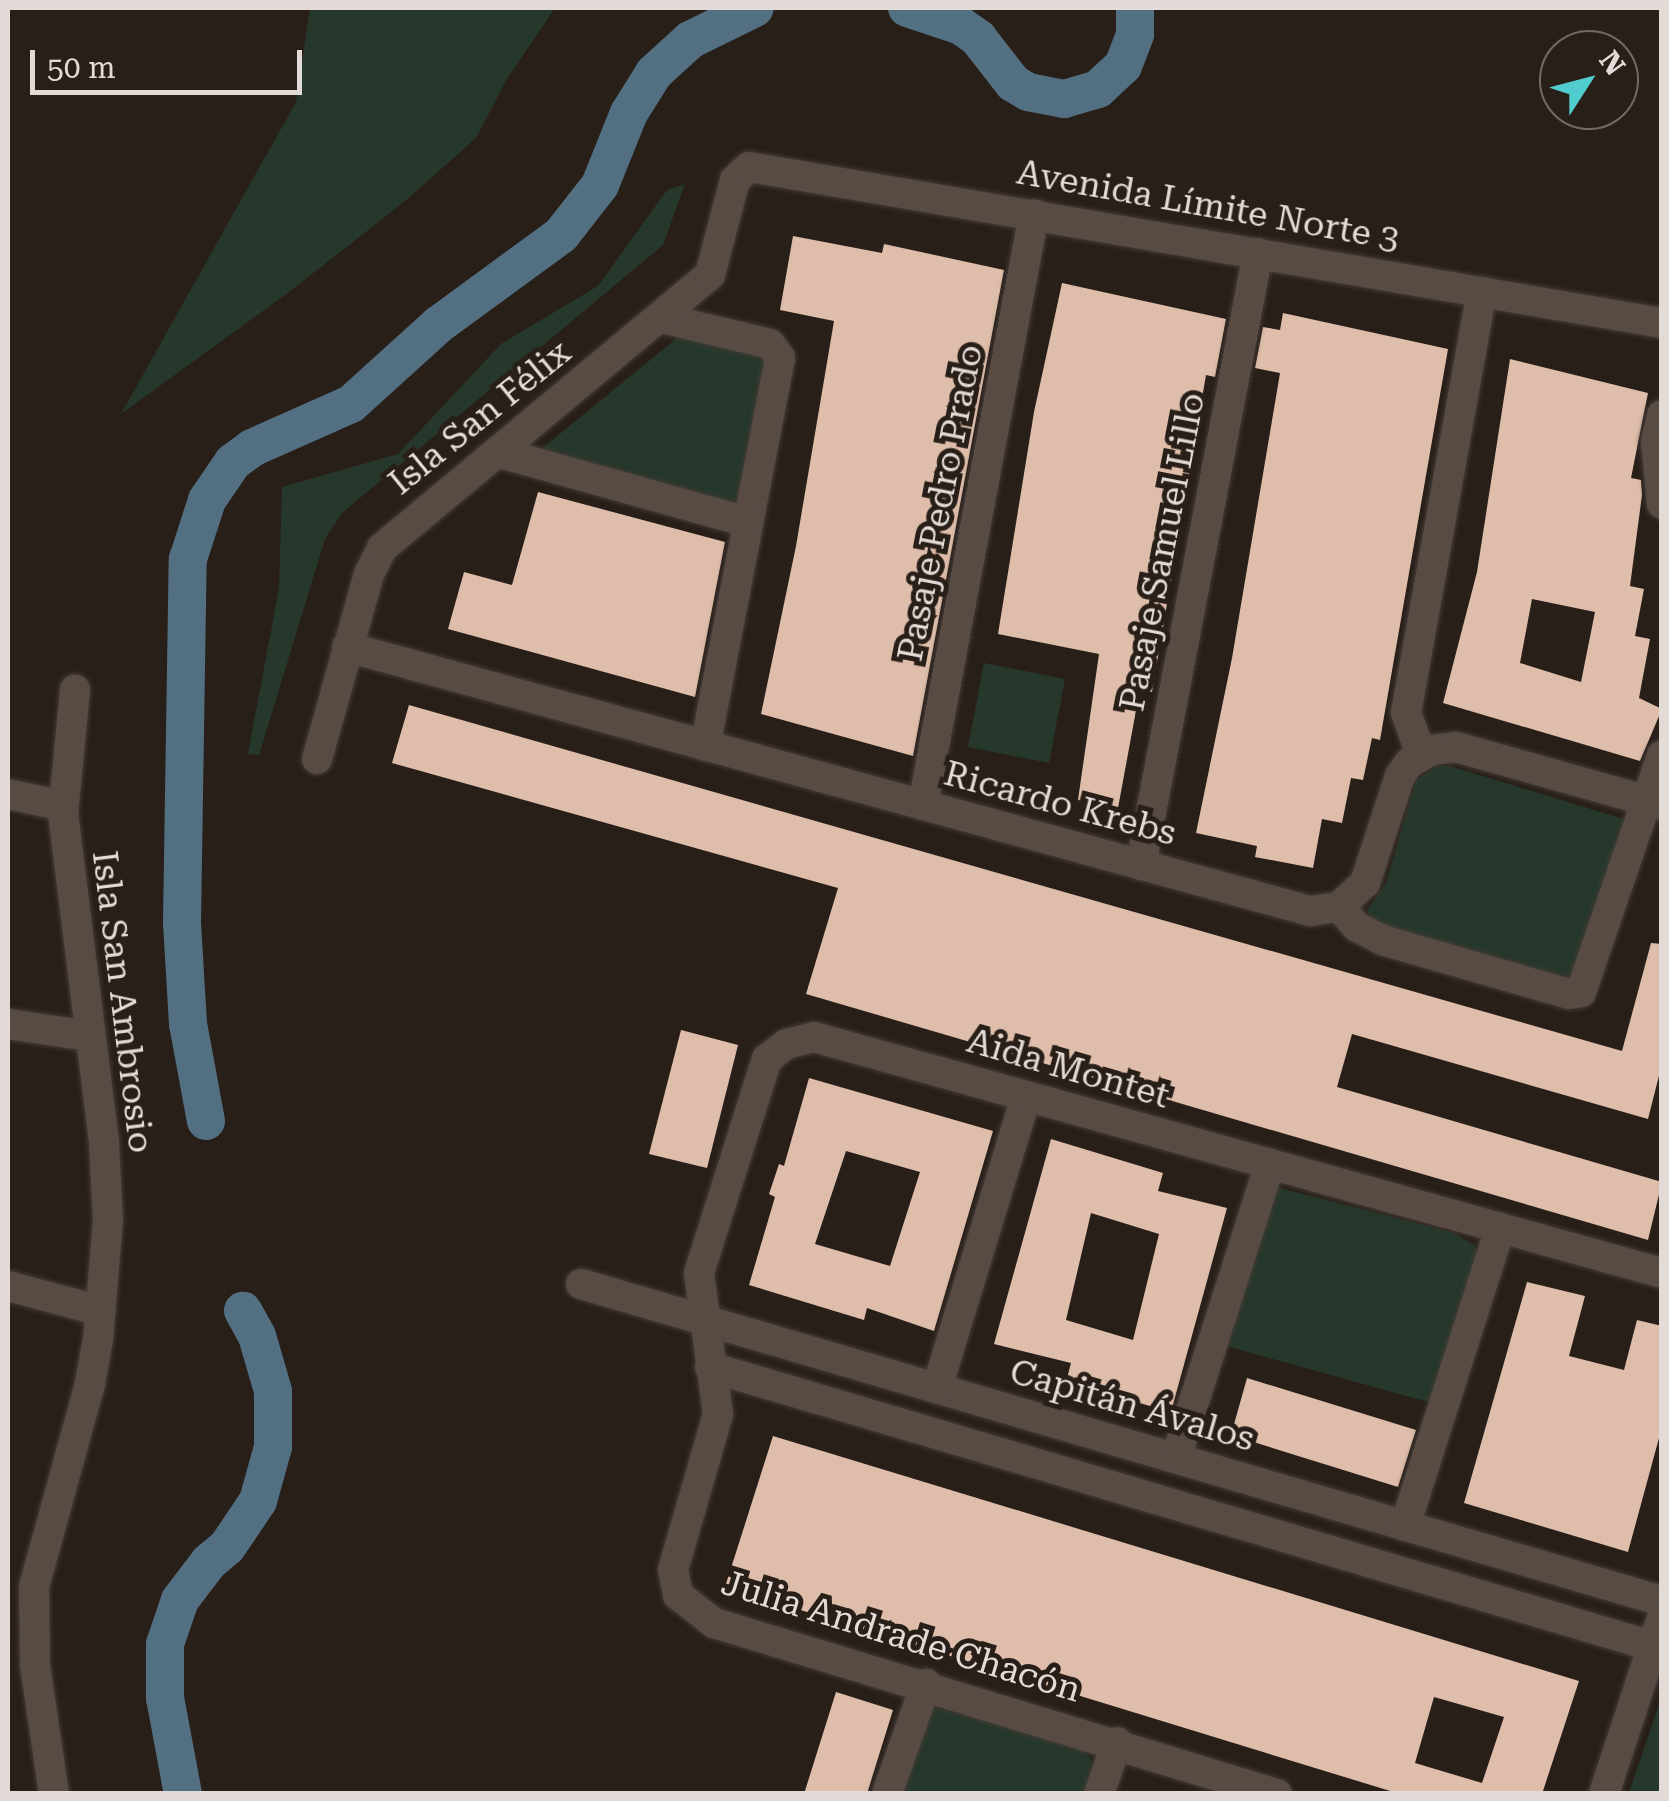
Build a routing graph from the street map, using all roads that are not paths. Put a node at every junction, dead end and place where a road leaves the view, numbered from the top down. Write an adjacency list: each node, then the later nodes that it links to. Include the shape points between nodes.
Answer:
1 (742, 170): 2 (street, Avenida Límite Norte 3, via 758,166); 5 (street, Isla San Félix, via 715,267)
2 (1034, 214): 3 (street, Avenida Límite Norte 3); 19 (street, Pasaje Pedro Prado)
3 (1258, 253): 4 (street, Avenida Límite Norte 3); 21 (street, Pasaje Samuel Lillo)
4 (1482, 292): 6 (street, Avenida Límite Norte 3); 14 (street, via 1406,713)
5 (661, 318): 8 (street, Isla San Félix); 10 (street, via 778,350)
6 (1662, 324)
7 (1662, 415): 9 (street, via 1656,442)
8 (497, 452): 10 (street); 11 (street, Isla San Félix, via 382,548)
9 (1662, 504)
10 (747, 522): 13 (street)
11 (347, 648): 13 (street, Ricardo Krebs); 16 (street, Isla San Félix)
12 (75, 690): 20 (street, Isla San Ambrosio)
13 (705, 746): 19 (street, Ricardo Krebs)
14 (1422, 754): 18 (street, via 1456,747); 22 (street, via 1400,776 1365,883)
15 (1662, 756): 18 (street)
16 (317, 760)
17 (8, 794): 20 (street)
18 (1654, 803): 22 (street, via 1581,992 1382,940)
19 (923, 805): 21 (street, Ricardo Krebs)
20 (63, 806): 24 (street, Isla San Ambrosio)
21 (1141, 865): 22 (street, Ricardo Krebs, via 1310,912)
22 (1339, 907)
23 (8, 1024): 24 (street)
24 (89, 1036): 31 (street, Isla San Ambrosio, via 107,1190)
25 (1026, 1096): 26 (street, Aida Montet); 32 (street, Aida Montet, via 814,1037 775,1050 760,1073 699,1273); 34 (street)
26 (1270, 1164): 27 (street, Aida Montet); 35 (street)
27 (1500, 1228): 28 (street, Aida Montet); 36 (street)
28 (1662, 1273)
29 (580, 1284): 32 (street, Capitán Ávalos)
30 (8, 1286): 31 (street)
31 (101, 1310): 41 (street, Isla San Ambrosio, via 90,1383 34,1587 35,1665)
32 (703, 1319): 33 (street, Aida Montet); 34 (street, Capitán Ávalos)
33 (710, 1366): 38 (street); 39 (street, Julia Andrade Chacón, via 718,1414 673,1570 678,1595 714,1622)
34 (937, 1388): 35 (street, Capitán Ávalos)
35 (1176, 1458): 36 (street, Capitán Ávalos)
36 (1406, 1526): 37 (street, Capitán Ávalos)
37 (1662, 1601)
38 (1658, 1638): 45 (street)
39 (926, 1684): 40 (street, Julia Andrade Chacón); 42 (street)
40 (1116, 1742): 43 (street); 44 (street, Julia Andrade Chacón)
41 (54, 1794)
42 (886, 1794)
43 (1100, 1794)
44 (1277, 1794)
45 (1604, 1794)

